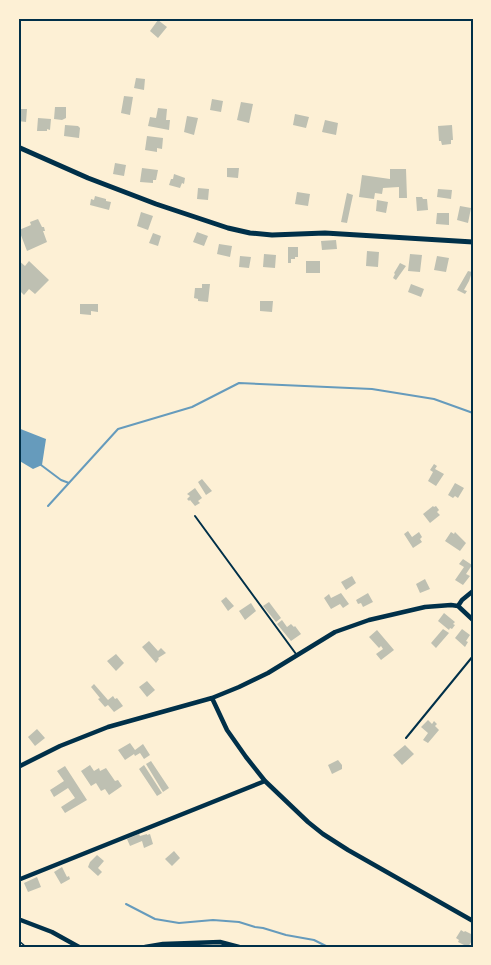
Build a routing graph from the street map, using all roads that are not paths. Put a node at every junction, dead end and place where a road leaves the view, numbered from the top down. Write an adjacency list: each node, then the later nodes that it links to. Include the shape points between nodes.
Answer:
1 (18, 147): 2 (street, via 127,193 239,230 272,235 326,233)
2 (473, 242)
3 (195, 516): 7 (lane)
4 (473, 591): 5 (street)
5 (458, 606): 6 (street); 7 (street, via 425,607 369,620 335,632)
6 (473, 620)
7 (296, 654): 9 (street, via 268,673)
8 (473, 656): 10 (lane)
9 (212, 698): 11 (street, via 108,727); 12 (street, via 227,730)
10 (406, 738)
11 (18, 766)
12 (265, 781): 13 (street); 15 (street, via 323,834)
13 (18, 880)
14 (18, 918): 16 (street)
15 (473, 921)
16 (79, 947)
17 (145, 947): 18 (street, via 220,942)
18 (239, 947)

